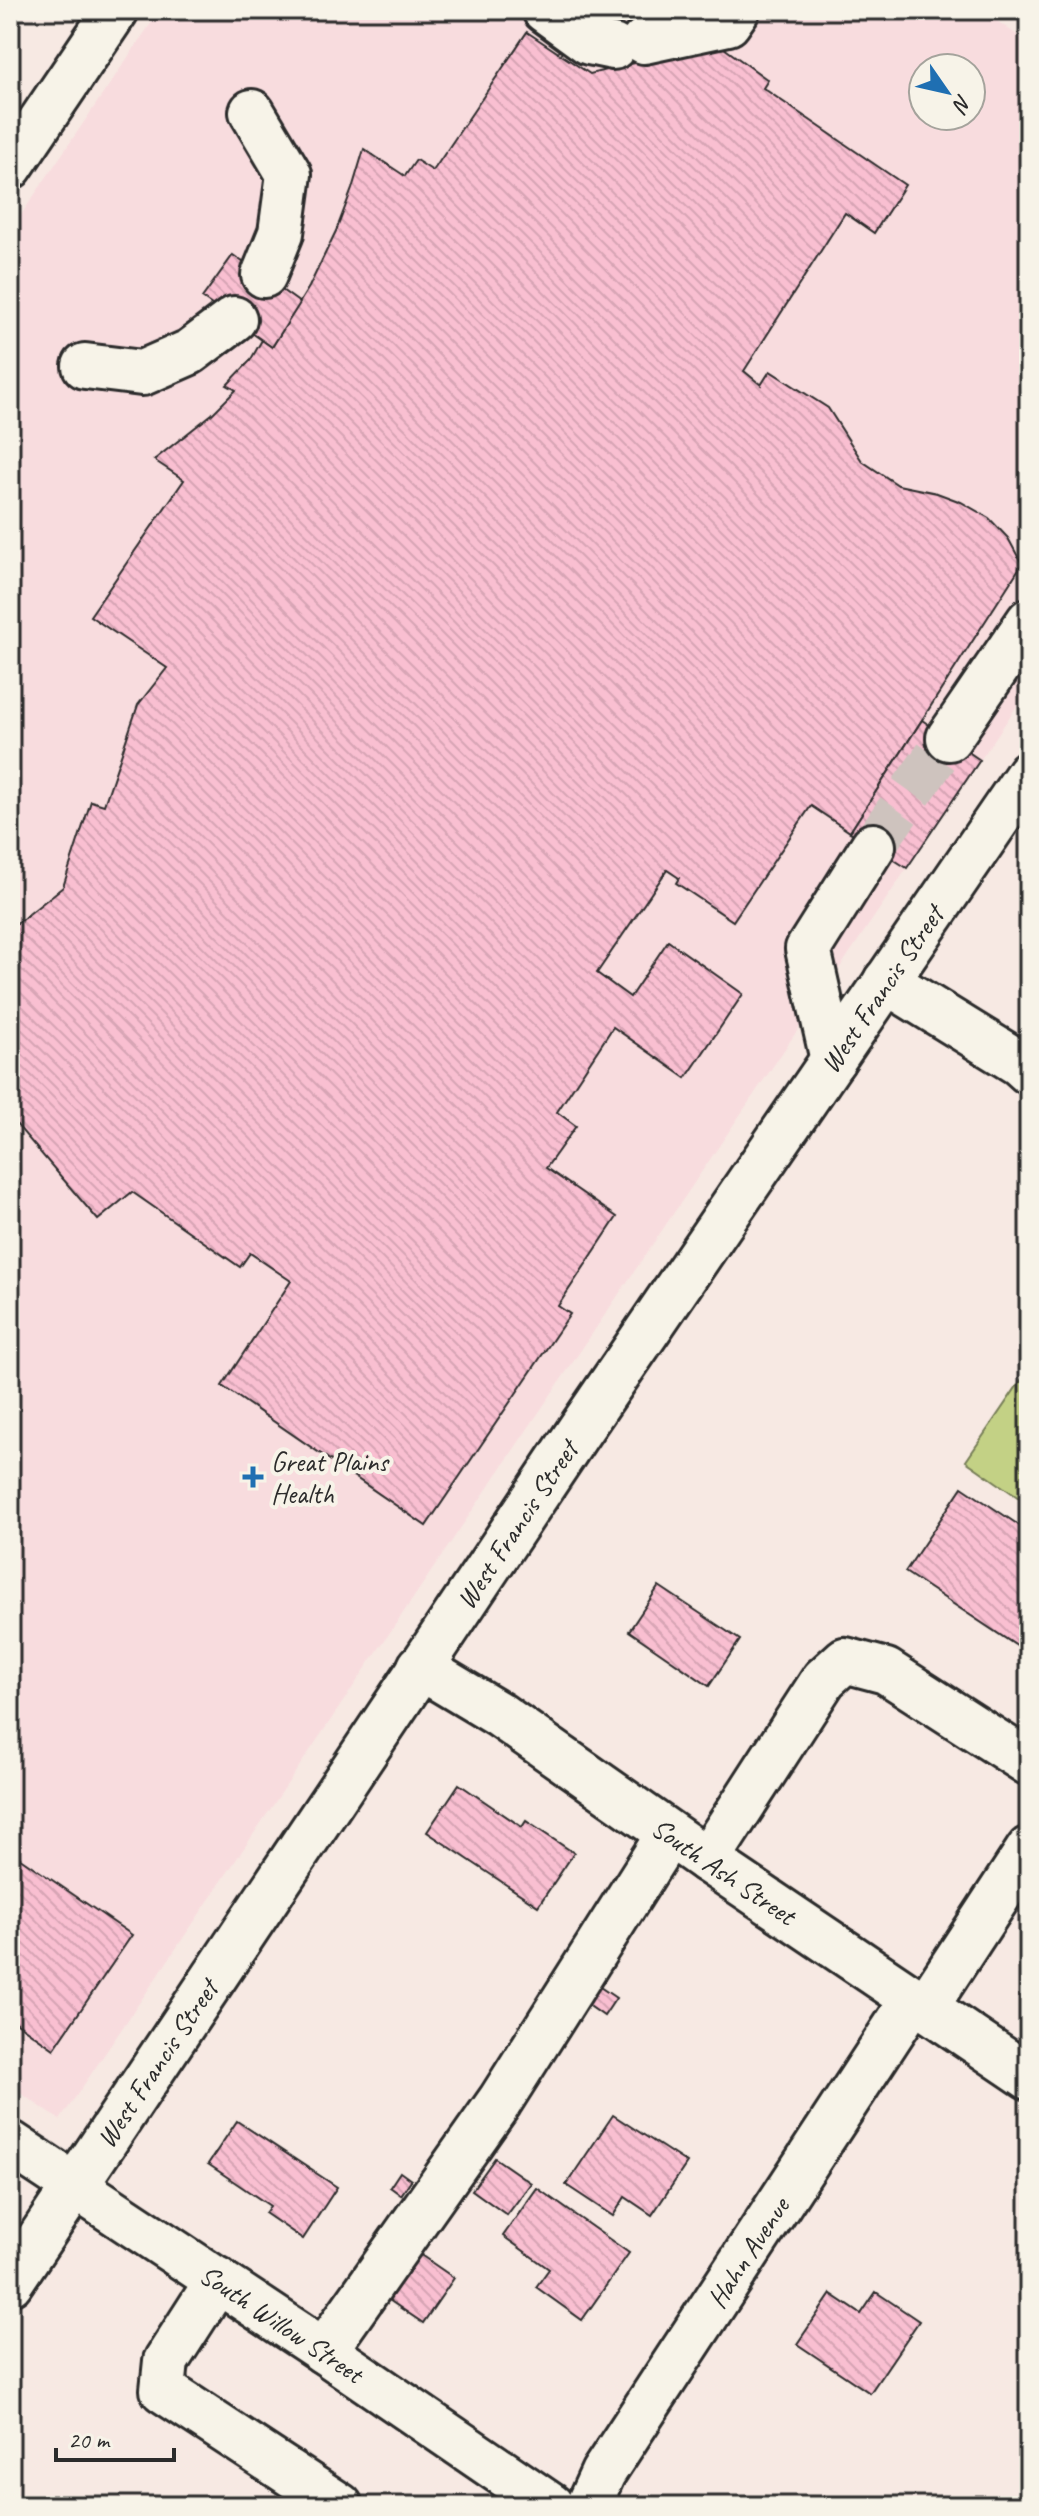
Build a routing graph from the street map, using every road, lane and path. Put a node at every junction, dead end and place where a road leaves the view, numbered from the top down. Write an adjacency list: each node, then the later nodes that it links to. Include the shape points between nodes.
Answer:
1 (116, 10): 5 (street)
2 (545, 10): 3 (street, via 589,42 629,44 728,23)
3 (737, 10)
4 (252, 112): 6 (street, via 289,174 281,233)
5 (10, 167)
6 (264, 275)
7 (234, 319): 8 (street, via 190,352 142,373)
8 (85, 366)
9 (1029, 621): 10 (street)
10 (949, 738)
11 (1029, 773): 13 (street, West Francis Street)
12 (873, 846): 14 (street, via 808,949)
13 (886, 981): 14 (street, West Francis Street); 15 (street)
14 (833, 1060): 16 (street, West Francis Street)
15 (1029, 1072)
16 (420, 1667): 18 (street, South Ash Street, via 500,1715); 24 (street, West Francis Street)
17 (1029, 1763): 20 (street, via 886,1671 845,1660 824,1679)
18 (669, 1834): 20 (street, South Ash Street); 27 (street, via 500,2101)
19 (1029, 1849): 21 (street, Hahn Avenue)
20 (707, 1860): 21 (street, South Ash Street)
21 (919, 2004): 22 (street, South Ash Street); 30 (street, Hahn Avenue, via 603,2473)
22 (1029, 2077)
23 (10, 2143): 24 (street, South Willow Street)
24 (75, 2187): 25 (street, South Willow Street); 26 (street, West Francis Street)
25 (218, 2280): 27 (street, South Willow Street); 28 (street, via 166,2361 163,2390)
26 (10, 2283)
27 (324, 2351): 29 (street, South Willow Street)
28 (340, 2506)
29 (551, 2506)
30 (588, 2506)

